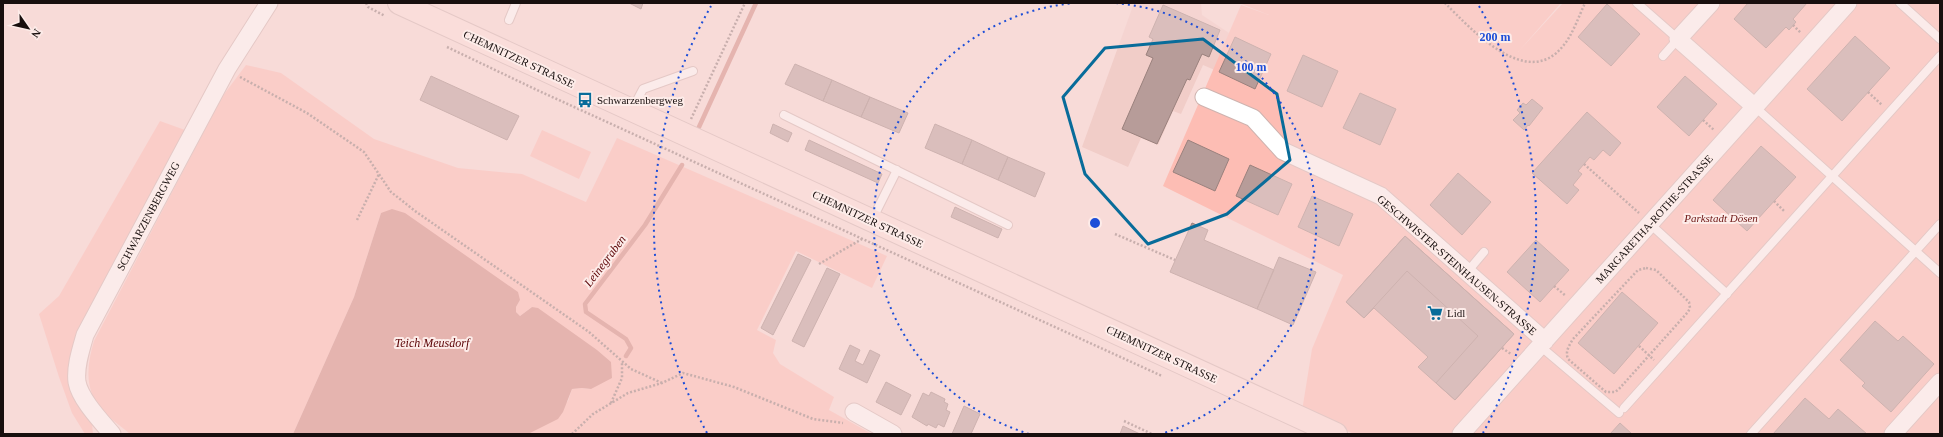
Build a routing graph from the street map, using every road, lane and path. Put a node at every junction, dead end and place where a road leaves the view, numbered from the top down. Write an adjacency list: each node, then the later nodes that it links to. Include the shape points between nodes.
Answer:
1 (269, 3): 59 (street, SCHWARZENBERGWEG, via 227,68 85,335 78,358 77,382 91,410)
2 (366, 3): 11 (path, via 368,7)
3 (516, 3): 12 (lane)
4 (745, 3): 26 (path, via 712,78)
5 (1445, 3): 6 (path, via 1481,39 1509,56 1534,63 1550,58 1563,46)
6 (1585, 3)
7 (1637, 3): 13 (lane)
8 (1711, 3): 13 (street)
9 (1848, 3): 22 (street, MARGARETHA-ROTHE-STRASSE)
10 (1900, 3): 14 (lane)
11 (394, 10): 23 (main road, CHEMNITZER STRASSE)
12 (509, 20)
13 (1678, 39): 16 (lane); 22 (street)
14 (1940, 39)
15 (444, 46): 37 (path, via 494,70)
16 (1664, 56)
17 (1940, 56): 24 (lane)
18 (693, 71): 23 (lane, via 642,90)
19 (235, 73): 29 (path, via 260,89 287,101 364,152)
20 (1868, 92): 24 (path)
21 (1204, 97): 43 (street, GESCHWISTER-STEINHAUSEN-STRASSE, via 1253,118 1282,151 1381,196)
22 (1755, 107): 30 (lane); 34 (street, MARGARETHA-ROTHE-STRASSE)
23 (632, 110): 26 (main road, CHEMNITZER STRASSE)
24 (1890, 112): 30 (lane)
25 (784, 115): 28 (lane)
26 (683, 134): 37 (main road, CHEMNITZER STRASSE)
27 (1584, 164): 34 (path)
28 (897, 170): 36 (lane); 37 (lane)
29 (379, 174): 32 (path); 51 (path, via 391,192 415,211 590,332)
30 (1832, 177): 33 (lane); 39 (lane)
31 (1774, 202): 33 (path)
32 (357, 220)
33 (1793, 220): 45 (lane)
34 (1650, 224): 45 (lane); 46 (street, MARGARETHA-ROTHE-STRASSE)
35 (1940, 224): 39 (lane)
36 (1008, 225)
37 (867, 230): 42 (path); 53 (path); 63 (main road, CHEMNITZER STRASSE)
38 (1115, 234): 41 (path)
39 (1915, 251): 44 (lane); 65 (lane)
40 (1484, 252): 43 (lane)
41 (1176, 260)
42 (819, 264)
43 (1468, 271): 46 (street, GESCHWISTER-STEINHAUSEN-STRASSE)
44 (1940, 273)
45 (1727, 294): 52 (lane)
46 (1543, 343): 52 (lane, via 1622,411); 64 (street, MARGARETHA-ROTHE-STRASSE)
47 (1638, 346): 50 (path)
48 (1502, 348): 49 (path)
49 (1510, 355)
50 (1649, 355): 50 (path, via 1690,308 1689,302 1656,270 1646,268 1638,270 1573,339 1566,355 1610,393 1619,389); 52 (path)
51 (622, 362): 55 (path, via 631,369); 56 (path, via 622,378)
52 (1662, 367)
53 (1166, 378)
54 (1940, 382): 66 (street)
55 (662, 383): 56 (path, via 628,393); 57 (path, via 683,373 734,387 813,419 844,424)
56 (610, 404): 60 (path, via 593,414)
57 (854, 412): 61 (street)
58 (1124, 421): 62 (path)
59 (112, 434)
60 (572, 434)
61 (893, 434)
62 (1152, 434)
63 (1336, 434)
64 (1461, 434)
65 (1751, 434)
66 (1893, 434)

